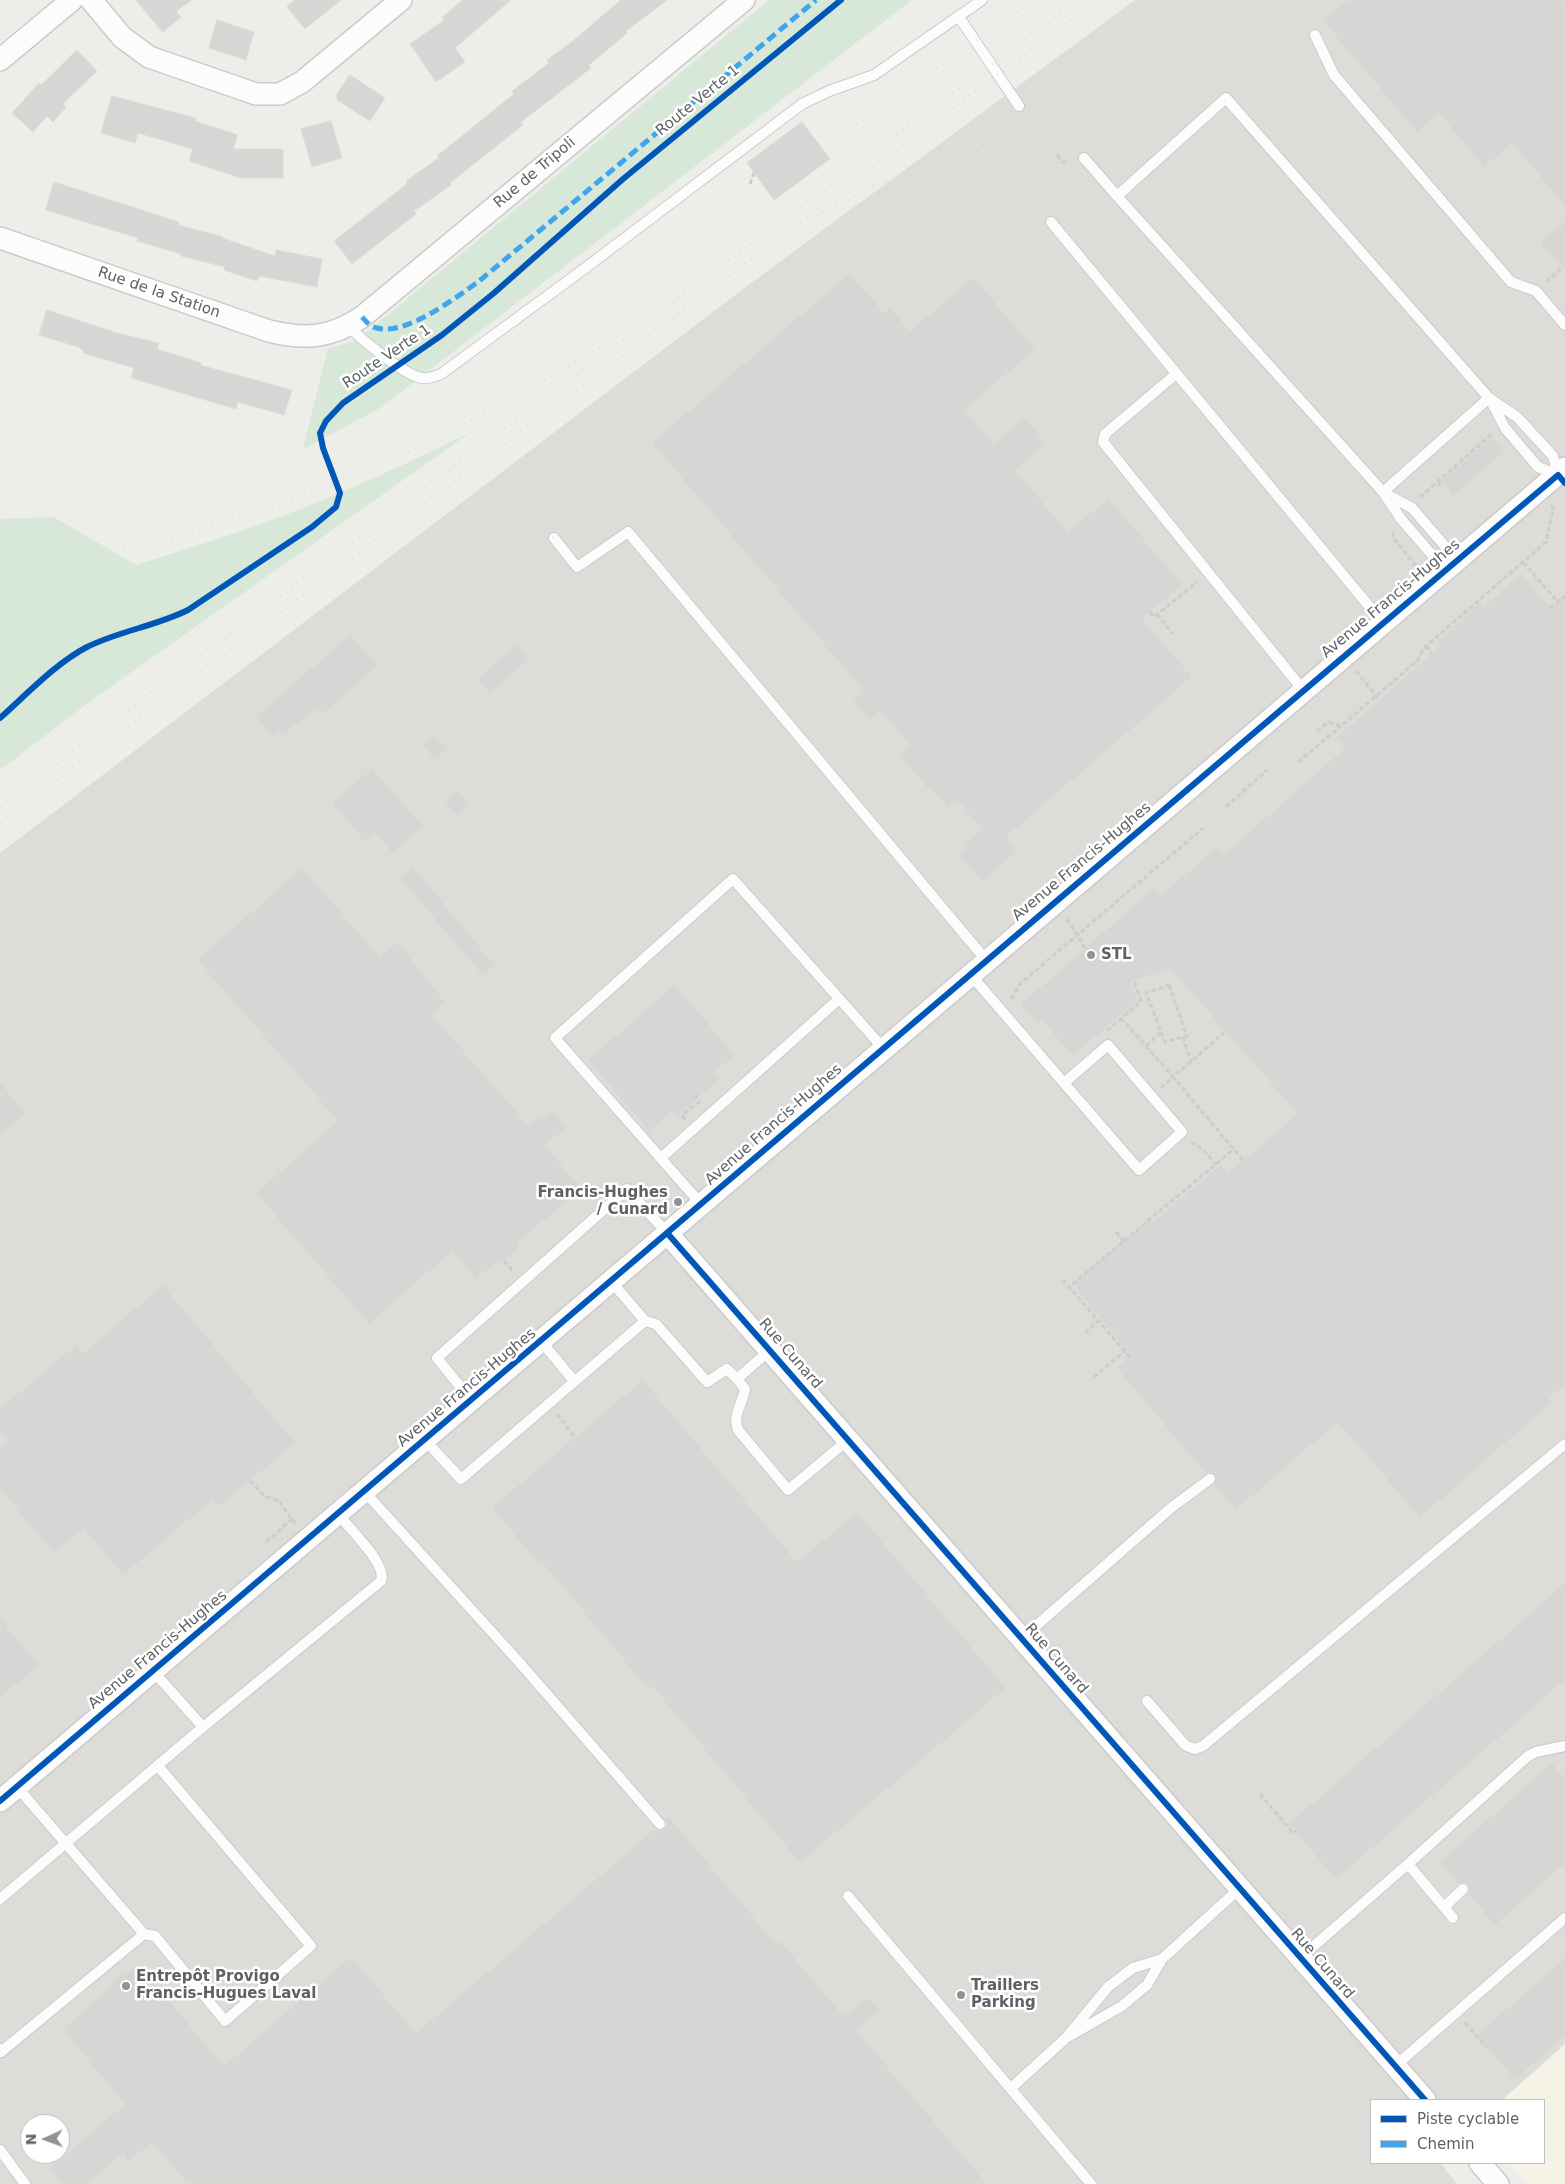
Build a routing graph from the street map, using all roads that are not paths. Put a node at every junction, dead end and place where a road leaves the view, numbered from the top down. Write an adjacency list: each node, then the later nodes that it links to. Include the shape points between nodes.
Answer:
1 (72, 0): 8 (street)
2 (91, 0): 3 (street, via 122,37 149,57 256,94 280,94 302,82)
3 (401, 0)
4 (744, 0): 15 (street, Rue de Tripoli)
5 (982, 0): 6 (lane)
6 (959, 16): 9 (lane); 15 (lane, via 874,76 830,90 802,104 449,370 422,378 414,376)
7 (1315, 35): 14 (lane, via 1334,75 1511,282 1536,291)
8 (0, 60)
9 (1019, 106)
10 (1084, 158): 11 (lane)
11 (1117, 196): 18 (lane, via 1226,98); 20 (lane)
12 (1051, 222): 17 (lane)
13 (0, 238): 16 (street, Rue de la Station, via 269,331 293,336)
14 (1565, 325)
15 (349, 326): 16 (street, Rue de Tripoli)
16 (320, 336)
17 (1176, 374): 23 (lane); 24 (lane, via 1105,434 1103,442)
18 (1489, 398): 19 (lane, via 1517,417 1552,456); 19 (lane, via 1505,428 1538,467); 20 (lane)
19 (1563, 475): 22 (street, Avenue Francis-Hughes)
20 (1383, 492): 22 (lane, via 1401,519); 22 (lane, via 1412,508)
21 (554, 538): 25 (lane, via 577,567 628,532)
22 (1451, 565): 23 (street, Avenue Francis-Hughes)
23 (1383, 623): 24 (street, Avenue Francis-Hughes)
24 (1303, 690): 25 (street, Avenue Francis-Hughes)
25 (986, 960): 26 (street, Avenue Francis-Hughes)
26 (970, 974): 28 (street, Avenue Francis-Hughes); 29 (lane)
27 (839, 999): 28 (lane); 30 (lane); 30 (lane, via 733,879 554,1038)
28 (883, 1048): 31 (street, Avenue Francis-Hughes)
29 (1064, 1083): 29 (lane, via 1139,1170 1182,1132 1108,1046)
30 (661, 1158): 31 (lane)
31 (701, 1204): 32 (street, Avenue Francis-Hughes)
32 (668, 1234): 33 (street, Avenue Francis-Hughes); 36 (street, Rue Cunard); 39 (lane, via 628,1189 437,1358)
33 (611, 1282): 34 (lane); 35 (street, Avenue Francis-Hughes)
34 (644, 1321): 37 (lane, via 656,1324 707,1382 727,1369); 38 (lane)
35 (541, 1341): 38 (lane); 39 (street, Avenue Francis-Hughes)
36 (770, 1350): 37 (lane); 41 (street, Rue Cunard)
37 (737, 1379): 41 (lane, via 745,1389 735,1424 788,1490)
38 (574, 1381): 40 (lane, via 460,1479)
39 (471, 1400): 40 (street, Avenue Francis-Hughes)
40 (425, 1440): 44 (street, Avenue Francis-Hughes)
41 (848, 1440): 46 (street, Rue Cunard)
42 (1565, 1444): 48 (lane, via 1203,1746 1194,1749 1185,1745)
43 (1210, 1478): 46 (lane)
44 (364, 1491): 45 (street, Avenue Francis-Hughes); 54 (lane)
45 (338, 1514): 47 (street, Avenue Francis-Hughes); 49 (lane, via 376,1561 383,1576 381,1581)
46 (1021, 1638): 57 (street, Rue Cunard)
47 (153, 1671): 49 (lane); 52 (street, Avenue Francis-Hughes)
48 (1147, 1701)
49 (203, 1727): 51 (lane)
50 (1565, 1746): 56 (lane, via 1528,1756)
51 (158, 1766): 55 (lane); 64 (lane, via 311,1946 225,2021 155,1936)
52 (17, 1787): 53 (street, Avenue Francis-Hughes); 55 (lane)
53 (0, 1800)
54 (660, 1824)
55 (66, 1844): 60 (lane); 64 (lane)
56 (1408, 1864): 61 (lane); 65 (lane)
57 (1240, 1888): 65 (street, Rue Cunard); 66 (lane)
58 (1463, 1889): 61 (lane)
59 (848, 1896): 70 (lane)
60 (0, 1899)
61 (1444, 1907): 62 (lane)
62 (1453, 1918)
63 (1565, 1918): 69 (lane)
64 (144, 1934): 68 (lane, via 2,2052)
65 (1300, 1958): 69 (street, Rue Cunard)
66 (1162, 1959): 67 (lane, via 1147,1985 1122,2006); 67 (lane, via 1133,1968 1108,1987)
67 (1066, 2038): 70 (lane)
68 (0, 2049)
69 (1395, 2066): 71 (street, Rue Cunard)
70 (1011, 2088): 75 (lane)
71 (1424, 2099)
72 (0, 2150): 74 (lane)
73 (1481, 2164): 76 (street)
74 (24, 2184)
75 (1091, 2184)
76 (1498, 2184)

